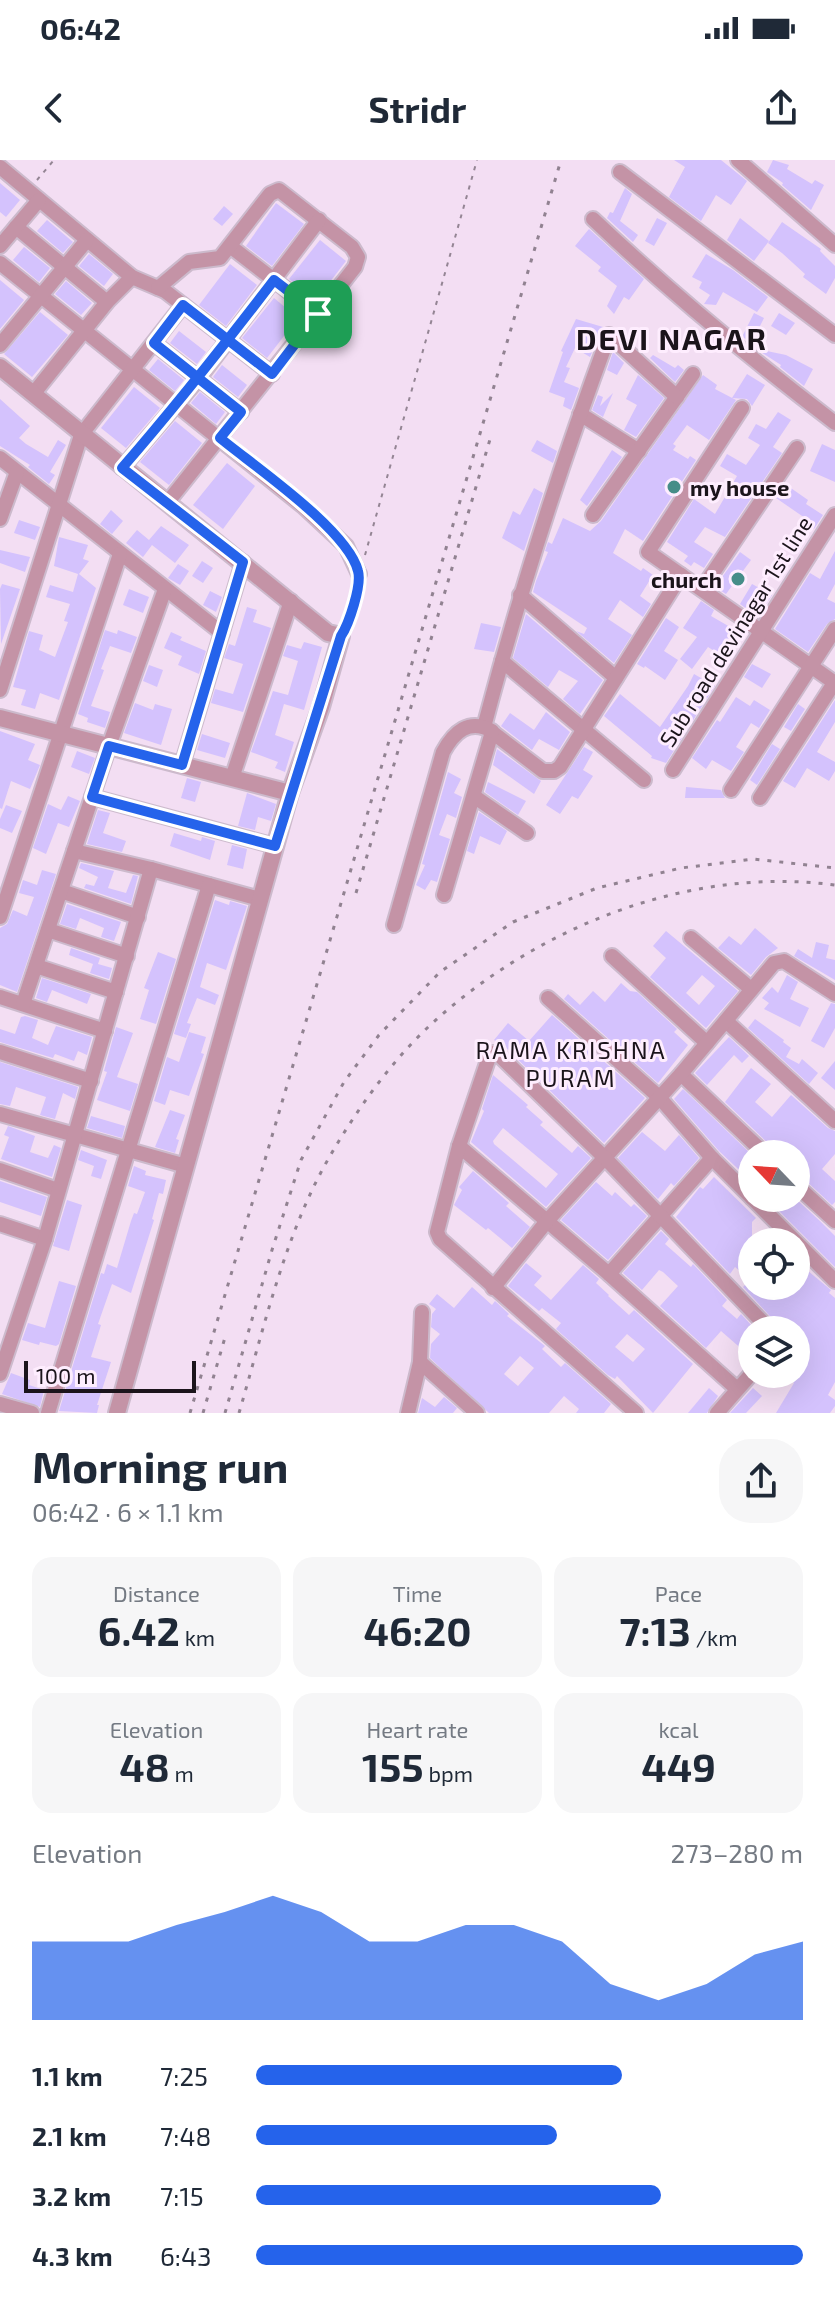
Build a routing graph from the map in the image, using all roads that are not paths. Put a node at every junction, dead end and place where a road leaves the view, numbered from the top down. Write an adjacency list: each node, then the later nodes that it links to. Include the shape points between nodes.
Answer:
1 (738, 160): 9 (street)
2 (0, 167): 4 (street)
3 (620, 172): 22 (street)
4 (34, 195): 7 (street); 8 (street)
5 (593, 219): 37 (street, via 742,352)
6 (319, 220): 11 (street, via 284,192 275,191); 15 (street); 20 (street, via 358,257)
7 (16, 227): 10 (street); 13 (street)
8 (87, 240): 13 (street); 14 (street)
9 (835, 245)
10 (0, 246)
11 (230, 246): 15 (street); 16 (street, via 220,258 189,262)
12 (0, 263): 17 (street)
13 (64, 268): 17 (street); 18 (street)
14 (132, 277): 16 (street); 18 (street)
15 (274, 280): 20 (street); 23 (street)
16 (158, 288): 19 (street)
17 (41, 295): 21 (street); 25 (street)
18 (107, 302): 21 (street)
19 (183, 305): 23 (street); 24 (street)
20 (318, 314): 28 (street)
21 (84, 329): 27 (street); 31 (street)
22 (835, 335)
23 (228, 340): 28 (street); 30 (street)
24 (154, 343): 27 (street); 30 (street)
25 (0, 345)
26 (0, 367): 31 (street)
27 (134, 370): 33 (street); 38 (street)
28 (272, 374): 35 (street)
29 (693, 374): 32 (street)
30 (199, 378): 33 (street); 35 (street)
31 (34, 393): 38 (street)
32 (677, 397): 36 (street, via 609,335); 41 (street)
33 (176, 405): 39 (street); 43 (street)
34 (742, 408): 53 (street, via 648,552)
35 (241, 412): 39 (street)
36 (580, 414): 41 (street); 56 (street)
37 (835, 423)
38 (81, 435): 43 (street); 46 (street)
39 (220, 438): 45 (street); 52 (street, via 340,539)
40 (797, 448): 55 (street)
41 (639, 451): 47 (street)
42 (0, 458): 44 (street)
43 (122, 468): 45 (street)
44 (17, 472): 46 (street); 49 (street)
45 (167, 503): 51 (street)
46 (59, 505): 50 (street); 61 (street)
47 (593, 515)
48 (835, 515): 59 (street, Sub road devinagar 1st line)
49 (0, 519)
50 (120, 554): 54 (street); 70 (street)
51 (243, 562): 57 (street); 60 (street)
52 (359, 574)
53 (681, 575): 55 (street); 64 (street)
54 (165, 589): 60 (street); 71 (street)
55 (702, 589): 59 (street)
56 (520, 595): 62 (street); 64 (street)
57 (291, 601): 74 (street); 77 (street, via 328,633 341,636)
58 (835, 629): 63 (street)
59 (761, 631): 63 (street); 73 (street, Sub road devinagar 1st line)
60 (222, 633): 72 (street)
61 (5, 658): 66 (street)
62 (502, 661): 68 (street); 69 (street)
63 (811, 668): 65 (street); 76 (street)
64 (616, 678): 68 (street)
65 (835, 683): 80 (street)
66 (0, 690)
67 (0, 718): 70 (street)
68 (583, 728): 69 (street, via 560,767 549,772); 75 (street)
69 (488, 729): 79 (street); 91 (street, via 469,725 443,752)
70 (61, 734): 71 (street); 89 (street)
71 (109, 746): 72 (street); 78 (street)
72 (182, 765): 74 (street)
73 (673, 770)
74 (232, 778): 77 (street)
75 (644, 780)
76 (731, 790)
77 (290, 793): 82 (street)
78 (92, 797): 82 (street); 83 (street)
79 (475, 797): 81 (street); 87 (street)
80 (760, 798)
81 (527, 833)
82 (275, 846): 88 (street)
83 (74, 851): 84 (street); 86 (street)
84 (151, 869): 85 (street); 90 (street)
85 (209, 885): 88 (street); 115 (street)
86 (61, 891): 90 (street); 92 (street)
87 (444, 895)
88 (260, 899): 118 (street)
89 (0, 917)
90 (138, 917): 94 (street)
91 (394, 925)
92 (48, 930): 94 (street); 96 (street)
93 (691, 938): 97 (street)
94 (127, 956): 98 (street)
95 (612, 956): 105 (street)
96 (36, 966): 98 (street); 102 (street)
97 (751, 989): 99 (street, via 778,960); 103 (street)
98 (116, 992): 104 (street)
99 (835, 994)
100 (0, 997): 102 (street)
101 (548, 998): 109 (street)
102 (23, 1004): 104 (street)
103 (726, 1021): 105 (street); 111 (street)
104 (105, 1031): 108 (street)
105 (707, 1043): 107 (street)
106 (0, 1052): 108 (street)
107 (681, 1074): 109 (street); 113 (street)
108 (91, 1081): 112 (street)
109 (659, 1097): 116 (street); 117 (street)
110 (0, 1114): 112 (street)
111 (835, 1121)
112 (73, 1136): 115 (street); 121 (street)
113 (750, 1140)
114 (459, 1146): 116 (street, via 493,1053); 125 (street); 131 (street, via 437,1232)
115 (127, 1150): 118 (street); 139 (street)
116 (605, 1158): 124 (street); 125 (street)
117 (712, 1158): 120 (street); 124 (street)
118 (186, 1166): 140 (street)
119 (0, 1170): 121 (street)
120 (738, 1184)
121 (58, 1190): 128 (street)
122 (810, 1198): 126 (street)
123 (766, 1212): 130 (street)
124 (660, 1215): 129 (street); 133 (street)
125 (547, 1221): 129 (street); 131 (street)
126 (835, 1221)
127 (0, 1224): 128 (street)
128 (45, 1239): 135 (street)
129 (609, 1274): 136 (street)
130 (835, 1281)
131 (493, 1288): 143 (street)
132 (422, 1312): 134 (street)
133 (757, 1316)
134 (420, 1362): 141 (street); 142 (street)
135 (0, 1374)
136 (737, 1389): 144 (street)
137 (0, 1404): 138 (street)
138 (32, 1413)
139 (48, 1413)
140 (117, 1413)
141 (408, 1413)
142 (477, 1413)
143 (636, 1413)
144 (717, 1413)

